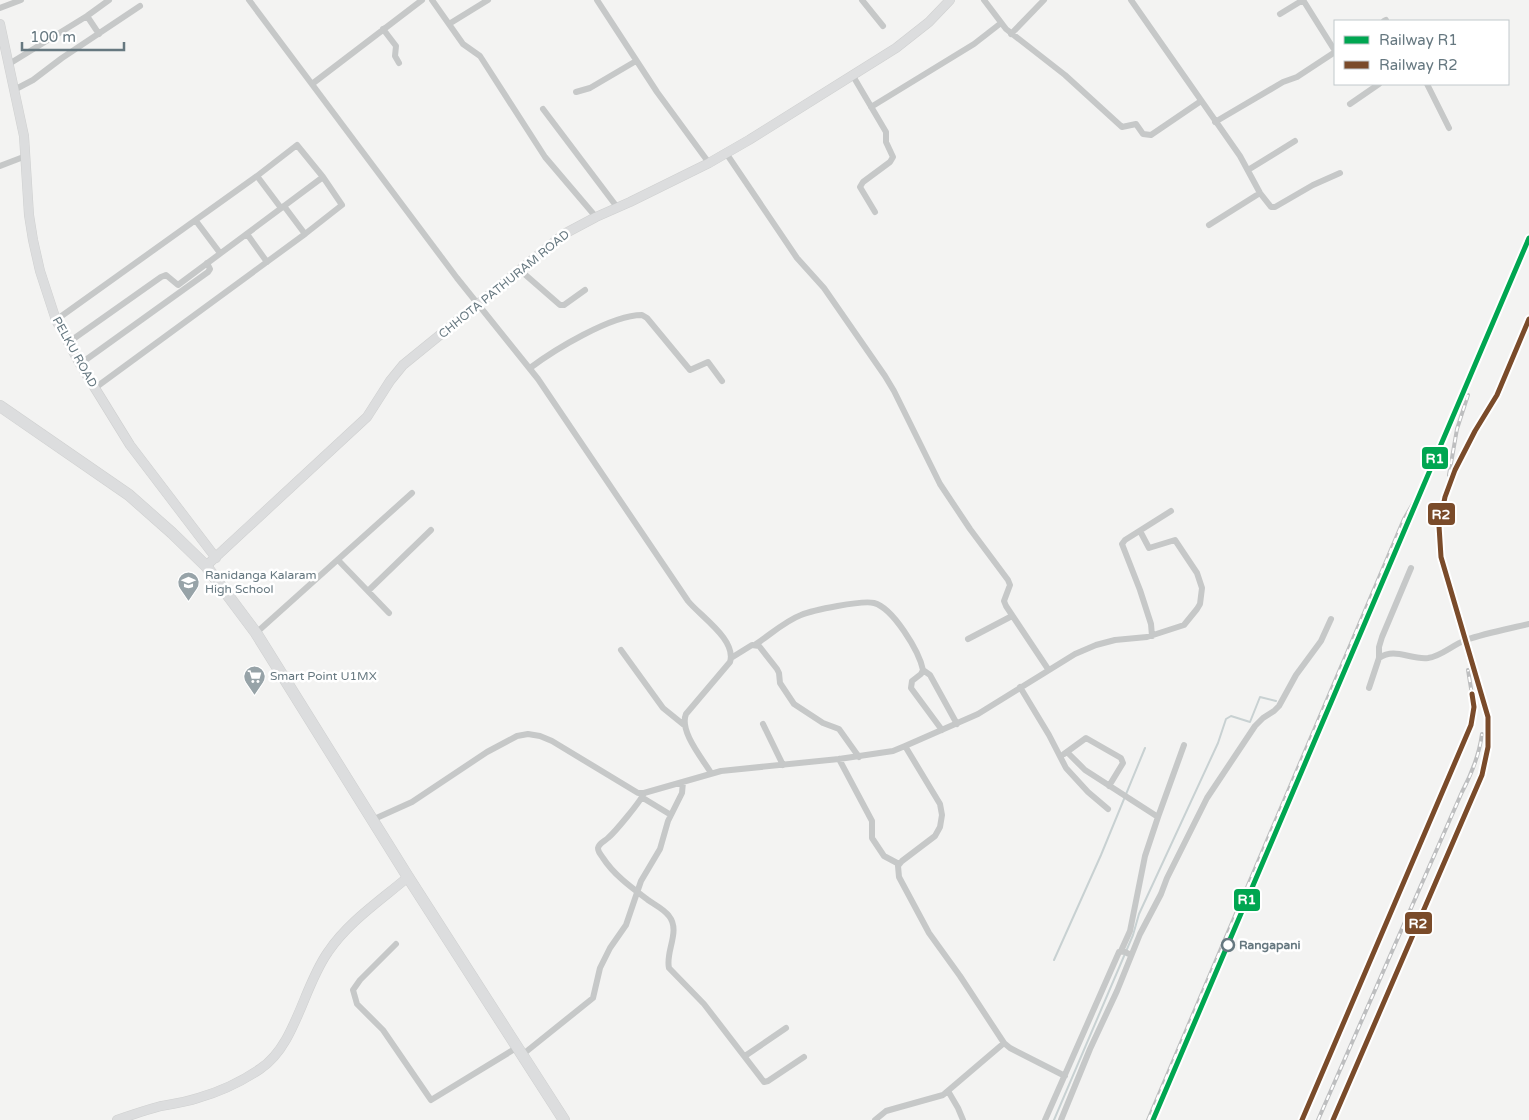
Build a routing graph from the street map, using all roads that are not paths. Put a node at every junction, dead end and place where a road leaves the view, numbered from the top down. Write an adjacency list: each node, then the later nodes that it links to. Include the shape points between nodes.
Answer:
1 (21, 0): 15 (street)
2 (109, 0): 17 (street)
3 (249, 0): 31 (street)
4 (422, 0): 22 (street)
5 (432, 0): 20 (street)
6 (488, 0): 20 (street)
7 (597, 0): 27 (street)
8 (862, 0): 21 (street)
9 (950, 0): 30 (street, CHHOTA PATHURAM ROAD, via 914,35)
10 (984, 0): 18 (street)
11 (1044, 0): 24 (street)
12 (1132, 0): 36 (street)
13 (1303, 0): 16 (street); 25 (street)
14 (140, 6): 23 (street)
15 (0, 8)
16 (1280, 14)
17 (87, 16): 23 (street); 29 (street)
18 (1001, 23): 24 (street); 38 (street, via 974,44)
19 (0, 24): 29 (street, PELKU ROAD)
20 (448, 24): 55 (street, via 464,44 480,56 536,146)
21 (883, 26)
22 (383, 30): 28 (street, via 397,48 395,56); 31 (street)
23 (98, 34): 34 (street)
24 (1011, 34): 36 (street, via 1065,75 1118,125 1136,124 1146,135)
25 (1334, 50)
26 (1334, 53): 40 (street)
27 (636, 61): 35 (street, via 590,88); 45 (street)
28 (399, 63)
29 (9, 64): 34 (street, PELKU ROAD)
30 (853, 76): 38 (street); 43 (street, CHHOTA PATHURAM ROAD)
31 (312, 84): 65 (street)
32 (1378, 85): 37 (street)
33 (1428, 85): 41 (street)
34 (14, 90): 44 (street, PELKU ROAD)
35 (576, 92)
36 (1201, 101): 40 (street)
37 (1350, 104)
38 (870, 107): 54 (street, via 886,132 886,142 893,158 860,187)
39 (543, 108): 53 (street)
40 (1215, 122): 47 (street)
41 (1449, 128)
42 (1295, 141): 47 (street)
43 (726, 153): 45 (street, CHHOTA PATHURAM ROAD); 83 (street, via 797,258 824,288 894,390 940,484 1008,580 1010,589 1004,601)
44 (26, 156): 46 (street); 66 (street, PELKU ROAD, via 33,240)
45 (709, 163): 53 (street, CHHOTA PATHURAM ROAD)
46 (0, 166)
47 (1248, 170): 51 (street)
48 (1340, 173): 51 (street, via 1275,207 1267,204)
49 (257, 176): 50 (street, via 297,145); 52 (street); 56 (street)
50 (323, 177): 52 (street); 59 (street, via 342,206)
51 (1260, 193): 57 (street)
52 (282, 207): 58 (street); 59 (street)
53 (617, 207): 55 (street, CHHOTA PATHURAM ROAD)
54 (875, 212)
55 (596, 217): 63 (street, CHHOTA PATHURAM ROAD, via 564,234)
56 (196, 221): 60 (street); 66 (street)
57 (1209, 225)
58 (247, 234): 60 (street); 61 (street)
59 (305, 234): 61 (street)
60 (220, 253): 62 (street)
61 (267, 262): 71 (street)
62 (207, 263): 67 (street, via 178,285 166,275 162,277); 68 (street, via 208,272)
63 (521, 271): 64 (street, via 560,305); 65 (street, CHHOTA PATHURAM ROAD)
64 (585, 290)
65 (479, 305): 69 (street); 77 (street, CHHOTA PATHURAM ROAD, via 403,365 367,417)
66 (56, 320): 67 (street, PELKU ROAD)
67 (69, 342): 68 (street, PELKU ROAD)
68 (80, 364): 71 (street, PELKU ROAD)
69 (530, 368): 70 (street, via 552,352 605,325 642,315 690,370 708,362); 91 (street, via 688,601 719,632)
70 (722, 381)
71 (95, 388): 77 (street, PELKU ROAD, via 130,445)
72 (0, 406): 79 (highway, via 129,495)
73 (412, 493): 78 (street)
74 (1171, 511): 76 (street)
75 (431, 530): 81 (street)
76 (1140, 531): 87 (street, via 1122,544 1151,624); 87 (street, via 1149,548 1176,540 1197,573 1202,588 1200,604 1188,622 1180,628)
77 (216, 558): 79 (street, CHHOTA PATHURAM ROAD)
78 (338, 560): 81 (street); 86 (street)
79 (206, 566): 86 (highway)
80 (1411, 568): 92 (street, via 1382,637)
81 (368, 591): 82 (street)
82 (389, 613)
83 (1012, 616): 88 (street); 93 (street)
84 (1332, 619): 120 (street, via 1322,641 1296,675 1279,706 1255,726 1207,798 1161,894)
85 (1529, 624): 92 (street, via 1465,640 1428,658 1397,653 1384,654)
86 (256, 633): 115 (highway)
87 (1152, 636): 93 (street, via 1096,645)
88 (968, 640)
89 (756, 644): 91 (street); 94 (street, via 801,615 873,603 902,627); 105 (street, via 779,672 780,683 794,704 823,723 839,729)
90 (621, 650): 99 (street, via 663,708)
91 (731, 658): 99 (street, via 686,714)
92 (1379, 658): 96 (street)
93 (1048, 669): 95 (street)
94 (923, 670): 98 (street, via 930,675); 100 (street, via 912,681 911,688)
95 (1020, 687): 98 (street); 104 (street)
96 (1369, 688)
97 (763, 724): 107 (street)
98 (957, 724): 100 (street)
99 (684, 726): 108 (street)
100 (942, 730): 101 (street)
101 (905, 746): 105 (street); 116 (street, via 940,804 942,815 935,836)
102 (1184, 746): 114 (street)
103 (1067, 752): 104 (street); 110 (street, via 1081,767); 110 (street, via 1086,738 1121,758 1123,763)
104 (1061, 756): 112 (street, via 1066,768)
105 (859, 757): 106 (street)
106 (839, 759): 107 (street); 116 (street, via 872,822 872,838 884,856)
107 (783, 765): 108 (street)
108 (711, 773): 109 (street)
109 (682, 782): 111 (street); 113 (street, via 682,793)
110 (1109, 786): 114 (street)
111 (643, 796): 113 (street); 115 (street, via 552,742 528,734 517,736 487,752 412,802); 118 (street, via 598,847 611,869)
112 (1108, 809)
113 (672, 815): 118 (street, via 660,849)
114 (1158, 817): 120 (street, via 1144,862)
115 (372, 820): 117 (highway)
116 (899, 864): 122 (street, via 899,877 924,924)
117 (408, 877): 123 (highway); 128 (street, via 338,939 315,972 277,1053 261,1068 197,1099)
118 (637, 892): 123 (street, via 626,925 600,968 593,998); 124 (street, via 672,920 668,968 704,1004)
119 (396, 944): 123 (street, via 353,990 357,1004 383,1030 431,1100)
120 (1126, 953): 126 (street); 133 (street)
121 (786, 1028): 124 (street)
122 (1004, 1043): 126 (street); 127 (street)
123 (520, 1051): 129 (highway)
124 (745, 1056): 125 (street, via 764,1082)
125 (804, 1057)
126 (1066, 1076): 132 (street)
127 (948, 1091): 130 (street, via 938,1097 886,1111); 131 (street)
128 (117, 1120)
129 (564, 1120)
130 (875, 1120)
131 (963, 1120)
132 (1045, 1120)
133 (1061, 1120)

